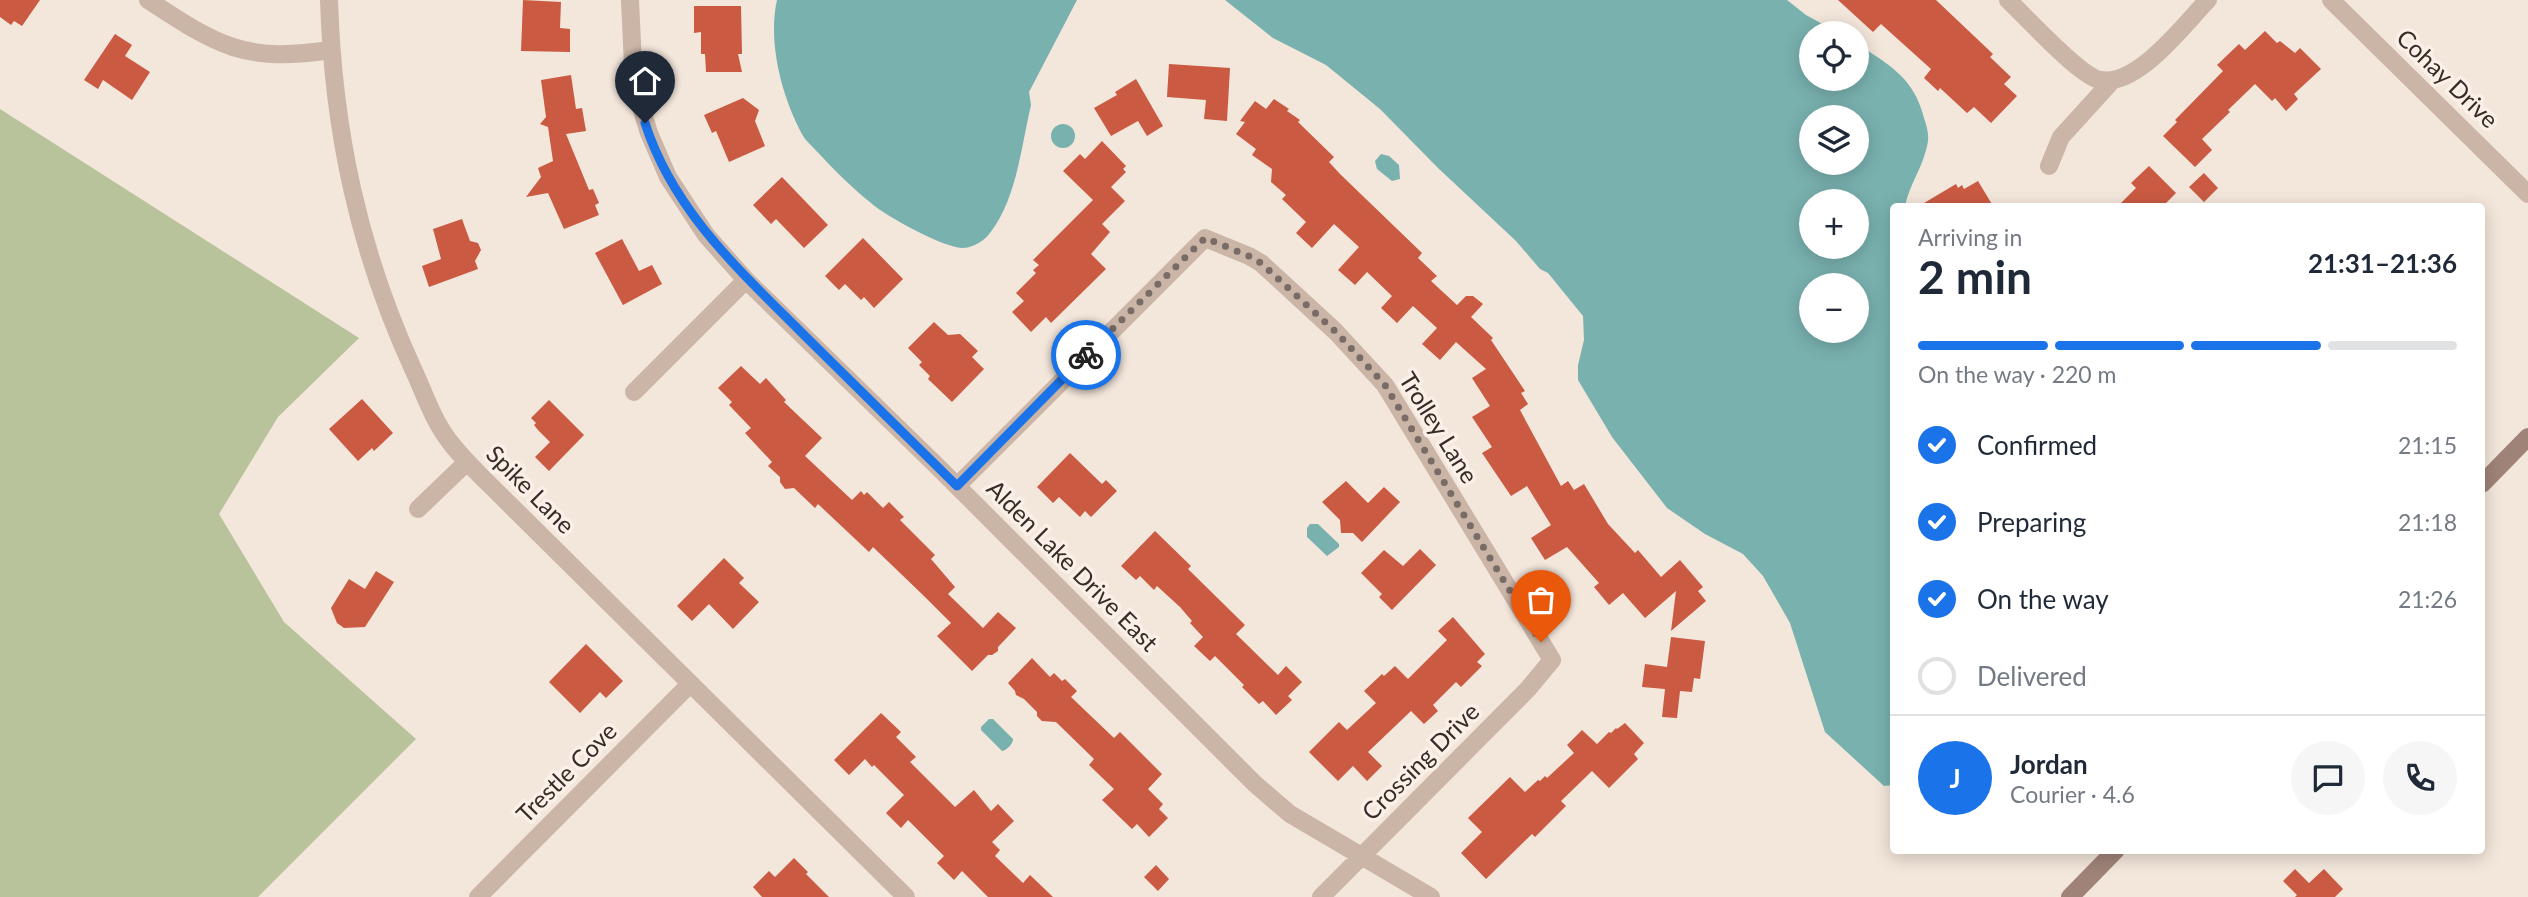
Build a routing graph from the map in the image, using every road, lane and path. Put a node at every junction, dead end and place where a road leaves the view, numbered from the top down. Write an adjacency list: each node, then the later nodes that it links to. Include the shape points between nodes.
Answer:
1 (148, 0): 7 (street, via 198,32 236,49 281,56)
2 (329, 0): 7 (street, Spike Lane)
3 (630, 0): 11 (street, Alden Lake Drive East, via 641,107 660,161 692,216)
4 (2008, 0): 8 (street, via 2079,68 2099,80)
5 (2208, 0): 8 (street, via 2152,58)
6 (2331, 0): 10 (street, Cohay Drive)
7 (330, 50): 14 (street, Spike Lane, via 342,146 383,298 434,414)
8 (2112, 81): 9 (street, via 2062,137)
9 (2049, 166)
10 (2528, 194)
11 (747, 280): 12 (street); 16 (street, Alden Lake Drive East)
12 (634, 392)
13 (2528, 437): 15 (street)
14 (467, 462): 17 (street); 19 (street, Spike Lane)
15 (2485, 481)
16 (957, 486): 18 (street, Trolley Lane, via 1205,238 1261,263 1372,369); 21 (street, Alden Lake Drive East, via 1255,784 1290,814)
17 (418, 509)
18 (1552, 660): 21 (street, Crossing Drive)
19 (690, 684): 22 (street, Spike Lane); 23 (street, Trestle Cove)
20 (2112, 854): 26 (street)
21 (1361, 857): 24 (street, Crossing Drive); 25 (street, Alden Lake Drive East)
22 (897, 894)
23 (478, 897)
24 (1321, 897)
25 (1432, 897)
26 (2070, 897)

